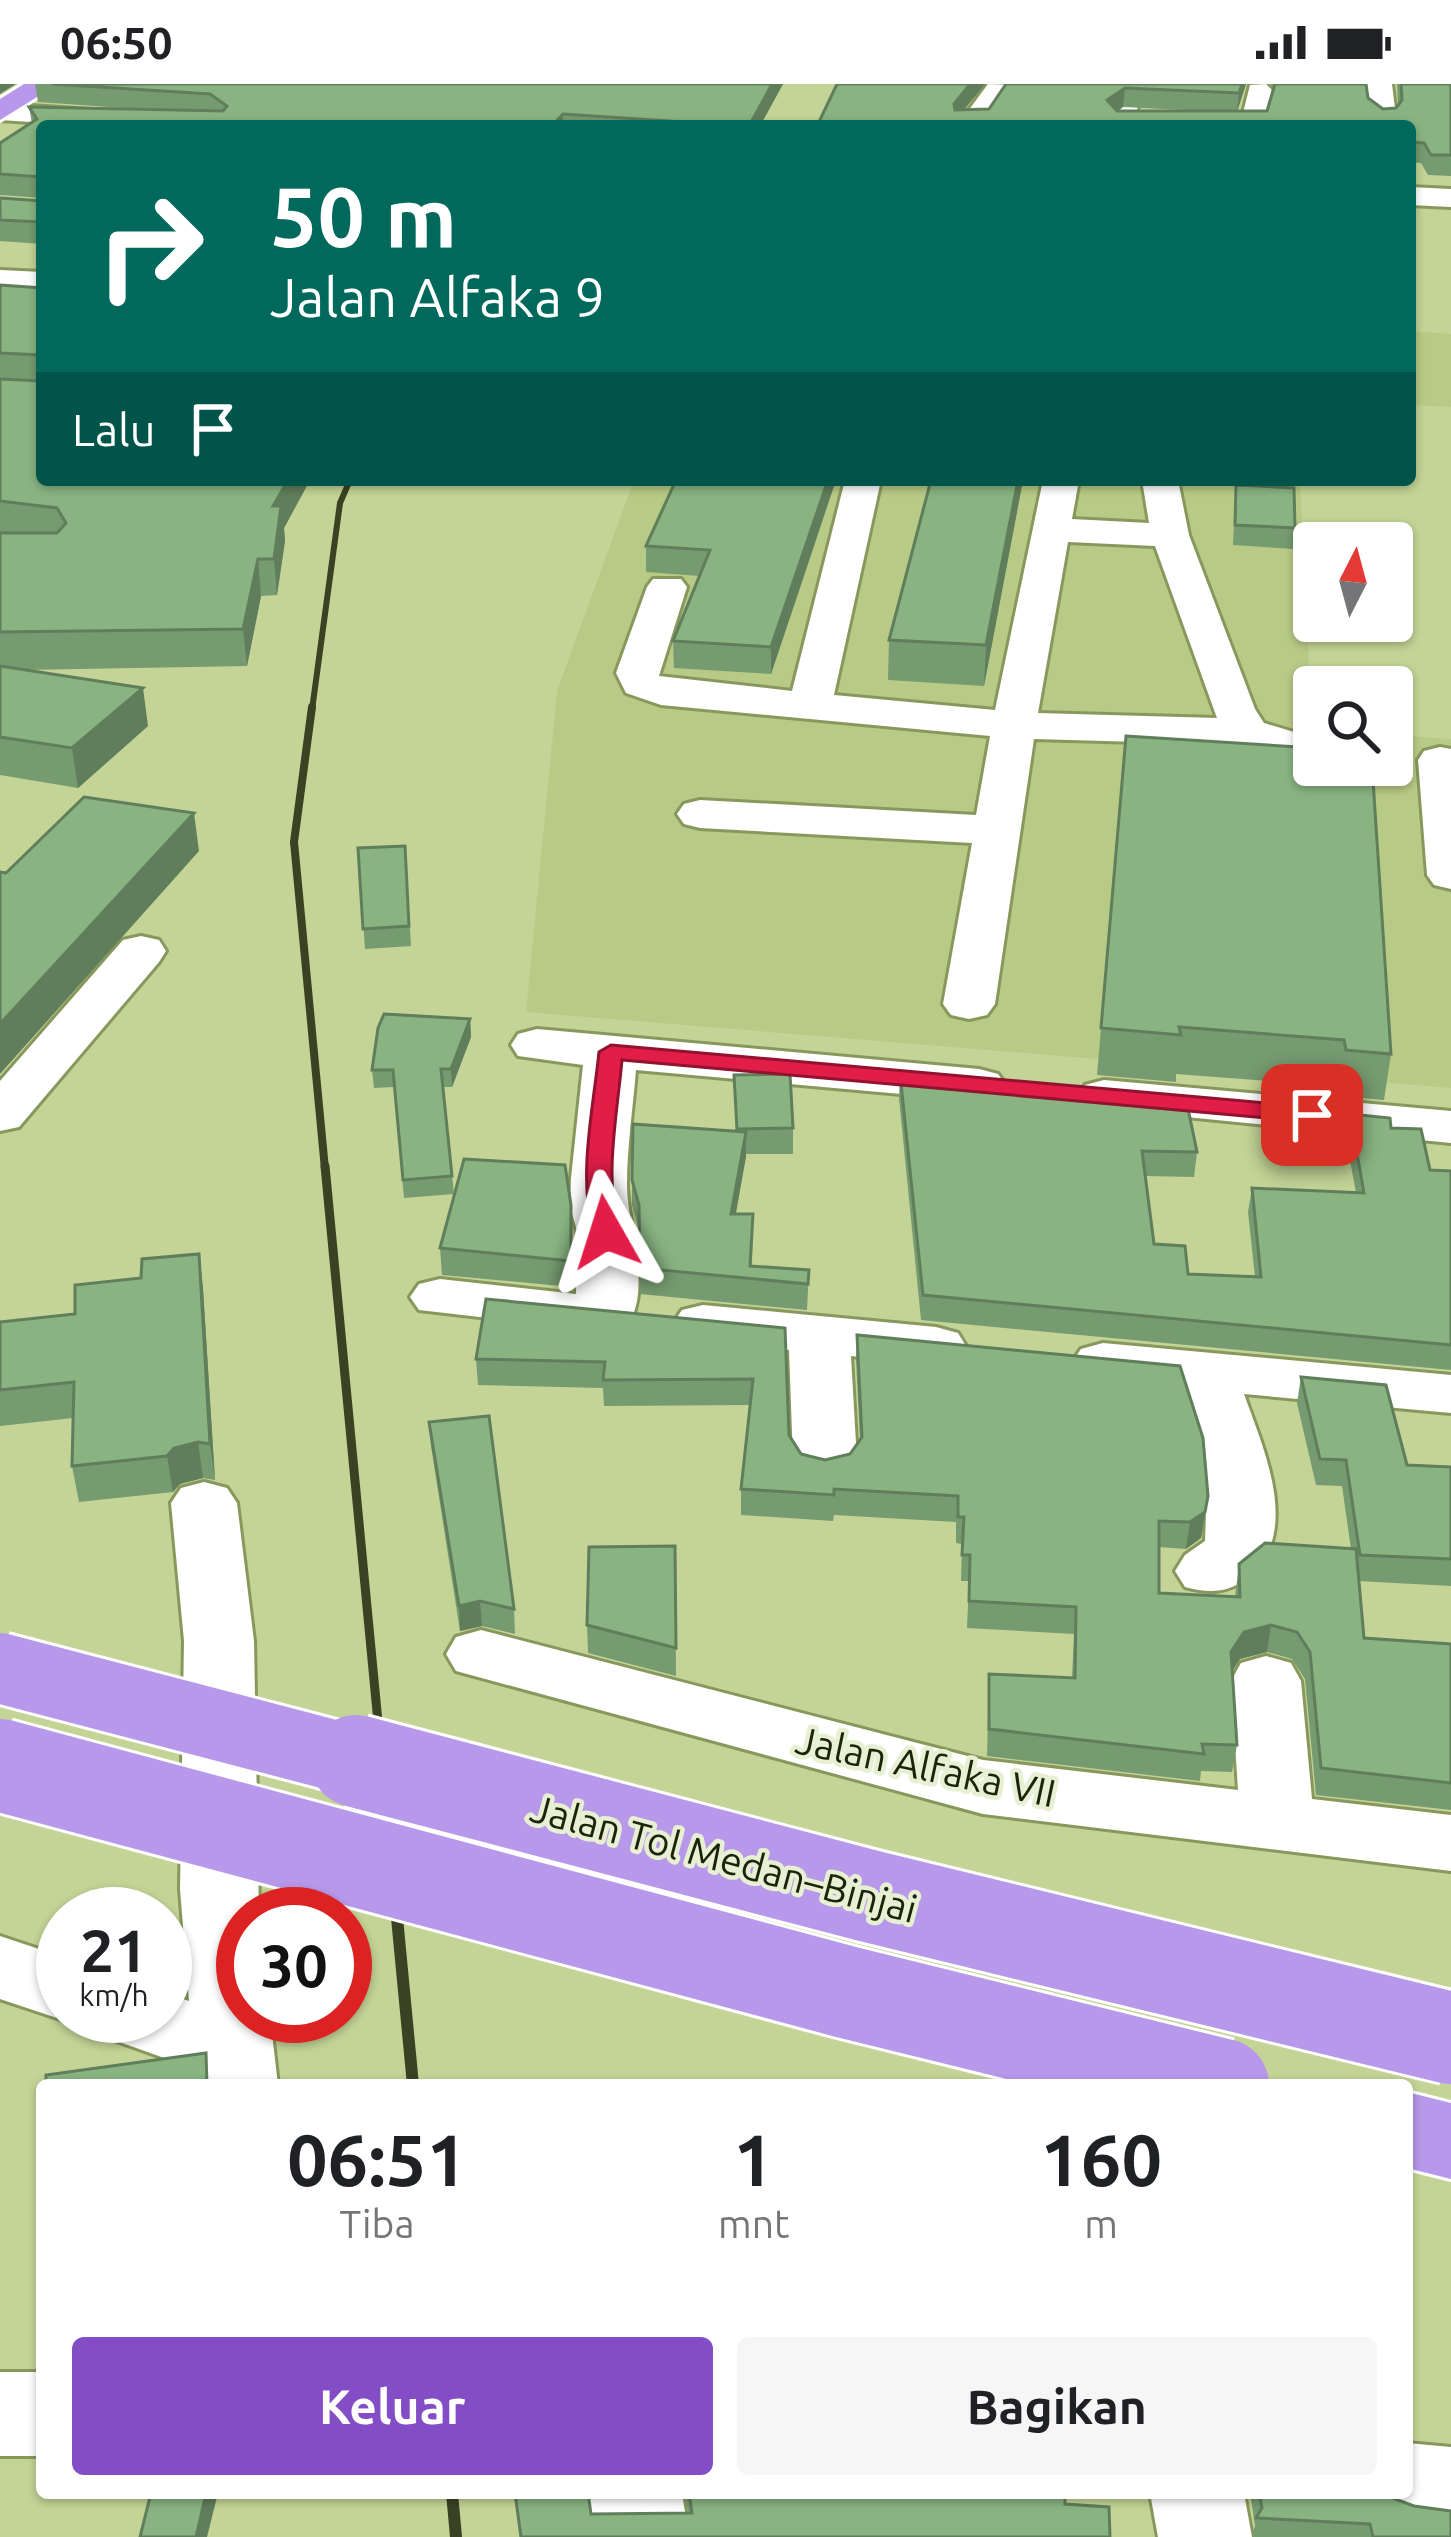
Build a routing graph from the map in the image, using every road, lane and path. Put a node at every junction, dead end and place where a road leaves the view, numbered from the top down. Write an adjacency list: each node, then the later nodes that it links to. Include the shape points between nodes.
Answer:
1 (1129, 84): 9 (street)
2 (1379, 84): 6 (street)
3 (1000, 85): 8 (street)
4 (1259, 90): 10 (street)
5 (12, 96): 7 (street)
6 (1383, 117)
7 (172, 120)
8 (974, 120)
9 (1138, 120)
10 (1255, 120)
11 (1419, 164): 12 (street)
12 (1430, 197)
13 (0, 279): 14 (street)
14 (36, 281)
15 (861, 486): 21 (street)
16 (1060, 486): 18 (street)
17 (1161, 486): 19 (street)
18 (1052, 530): 19 (street); 22 (street)
19 (1170, 535): 23 (street)
20 (667, 587): 21 (street, via 637,673 641,684)
21 (810, 706): 22 (street)
22 (1014, 725): 23 (street); 28 (street)
23 (1248, 732): 24 (street)
24 (1293, 746)
25 (1413, 758): 26 (street)
26 (1445, 760): 29 (street)
27 (700, 814): 28 (street)
28 (997, 830): 31 (street)
29 (1451, 874)
30 (142, 950): 34 (street)
31 (969, 1004)
32 (538, 1045): 33 (street)
33 (611, 1052): 35 (street); 37 (street, via 599,1178)
34 (0, 1115)
35 (1451, 1127)
36 (440, 1297): 37 (street)
37 (606, 1313): 38 (street)
38 (819, 1335): 39 (street); 41 (street)
39 (1206, 1372): 40 (street); 43 (street, via 1243,1526 1238,1545)
40 (1451, 1394)
41 (826, 1462)
42 (204, 1503): 54 (street, via 219,1641 218,1889)
43 (1209, 1571)
44 (481, 1654): 48 (street, Jalan Alfaka VII, via 983,1786)
45 (0, 1668): 52 (highway, Jalan Tol Medan–Binjai, bridge, via 869,1897)
46 (1267, 1681): 48 (street)
47 (0, 1766): 55 (highway, bridge)
48 (1277, 1824): 49 (street, Jalan Alfaka VII)
49 (1451, 1843)
50 (0, 1966): 51 (street)
51 (36, 1979)
52 (1451, 2038)
53 (189, 2043): 54 (street)
54 (236, 2068)
55 (1199, 2079)
56 (1413, 2132): 57 (highway)
57 (1451, 2141)
58 (0, 2414): 59 (street)
59 (36, 2414)
60 (1413, 2487): 61 (street)
61 (1451, 2491)
62 (636, 2499): 64 (street)
63 (1198, 2499): 65 (street)
64 (641, 2537)
65 (1205, 2537)

